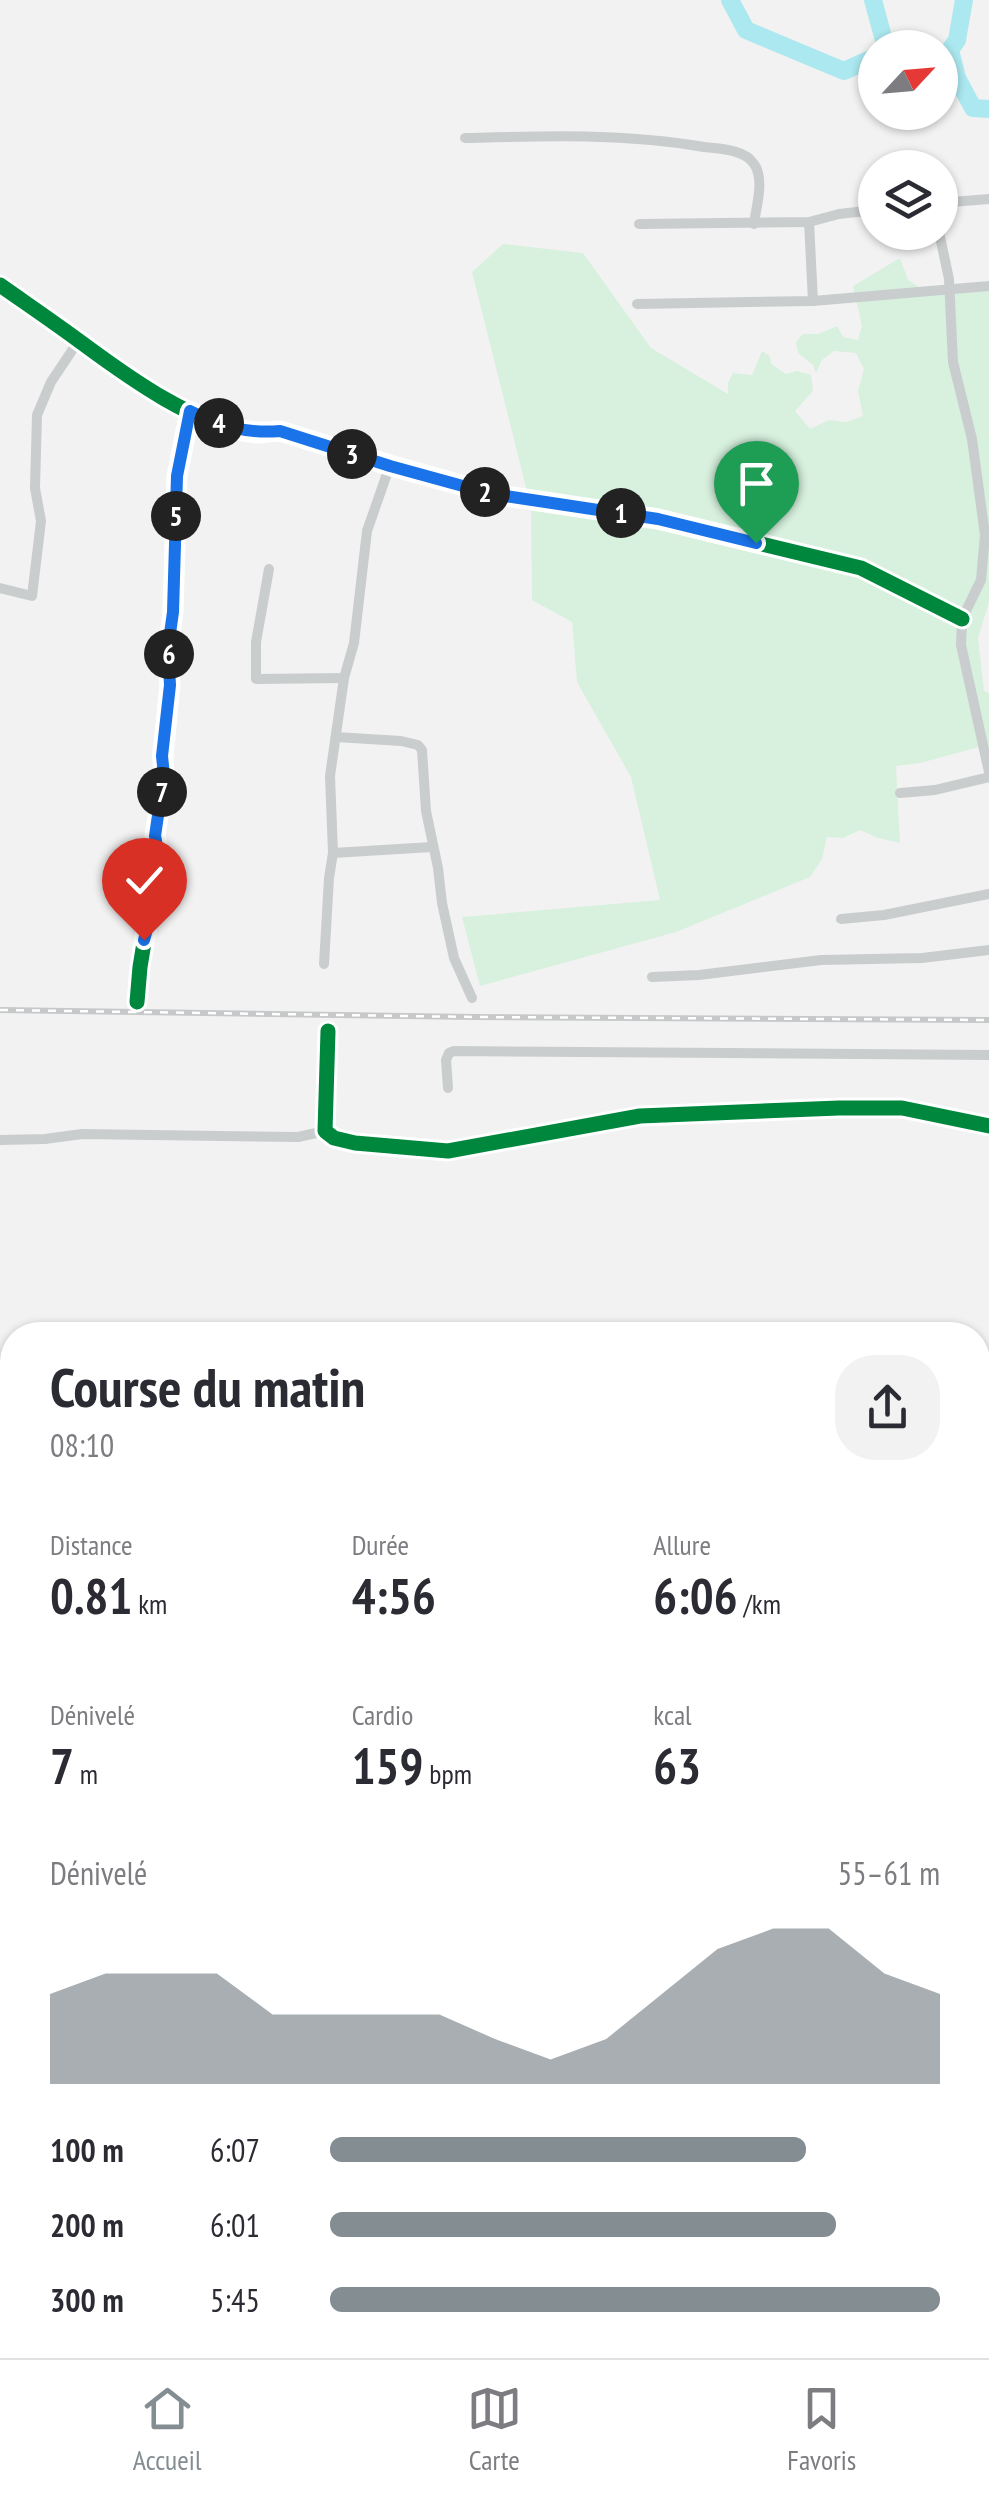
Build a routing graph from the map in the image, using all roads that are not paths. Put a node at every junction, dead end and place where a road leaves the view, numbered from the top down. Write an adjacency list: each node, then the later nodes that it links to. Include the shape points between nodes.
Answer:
1 (466, 138): 7 (street, via 622,136 735,152 756,166)
2 (989, 199): 3 (street)
3 (958, 202)
4 (858, 212): 5 (street)
5 (810, 222): 7 (street); 12 (street)
6 (639, 224): 7 (street)
7 (754, 224)
8 (942, 250): 11 (street)
9 (0, 285): 14 (street)
10 (989, 286): 11 (street)
11 (950, 290): 12 (street); 19 (street, via 953,362 986,536 982,580)
12 (812, 302): 13 (street)
13 (637, 304)
14 (79, 340): 15 (street, via 132,380); 18 (street, via 37,415 34,488 40,520 32,596)
15 (190, 411): 16 (street); 32 (street, via 177,476 164,775)
16 (390, 466): 19 (street, via 492,494 658,519 861,568); 20 (street, via 367,531)
17 (268, 570): 20 (street, via 256,678)
18 (0, 588)
19 (962, 620): 22 (street, via 961,645)
20 (344, 678): 21 (street)
21 (336, 737): 24 (street, via 420,747); 25 (street)
22 (989, 775): 23 (street)
23 (900, 792)
24 (432, 847): 25 (street); 31 (street, via 454,958)
25 (333, 853): 29 (street)
26 (989, 894): 27 (street)
27 (842, 919)
28 (989, 950): 30 (street)
29 (324, 964)
30 (652, 976)
31 (472, 998)
32 (138, 1002)
33 (328, 1031): 37 (street)
34 (989, 1055): 35 (street, via 454,1051 446,1060)
35 (448, 1088)
36 (989, 1126): 37 (street, via 902,1108 640,1116 448,1152 355,1143)
37 (325, 1131): 38 (street, via 298,1137 82,1134)
38 (0, 1140)

